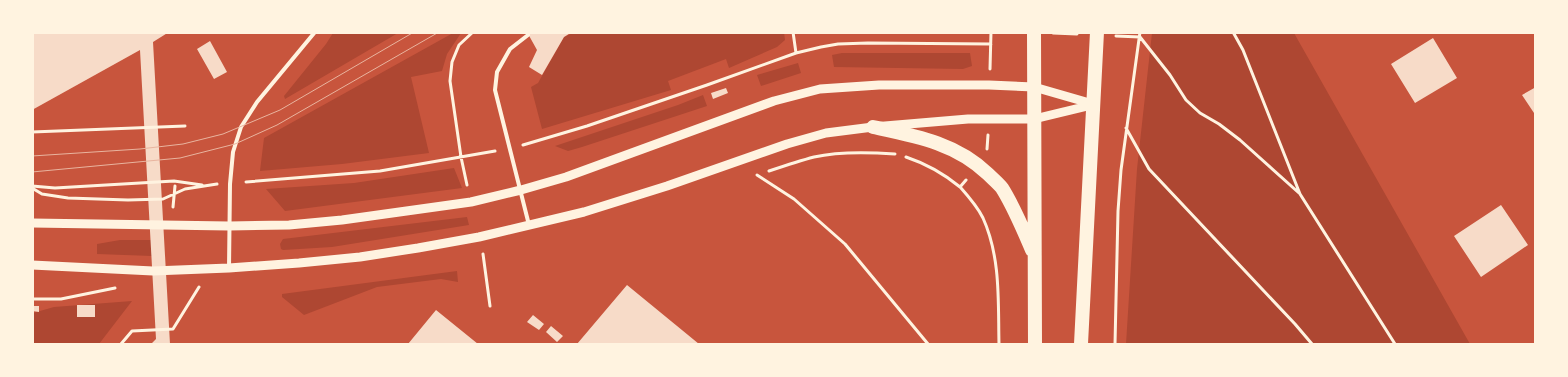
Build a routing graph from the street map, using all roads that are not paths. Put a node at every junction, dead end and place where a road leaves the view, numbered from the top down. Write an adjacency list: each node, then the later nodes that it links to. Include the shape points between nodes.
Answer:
1 (315, 32): 12 (lane, via 257,102 241,127 233,152)
2 (1034, 32): 5 (highway)
3 (1097, 32): 6 (highway)
4 (528, 35): 9 (lane, via 510,49 497,72 495,90)
5 (1034, 87): 6 (street); 7 (highway); 9 (street, via 879,85 820,89 774,101 566,177)
6 (1093, 104): 7 (street); 17 (highway)
7 (1034, 119): 8 (street, via 968,119); 13 (highway)
8 (873, 127): 11 (street, via 826,133 787,144 668,186); 13 (highway, via 938,143 961,152 979,165 1001,186)
9 (521, 190): 11 (lane); 12 (street, via 471,202 342,220)
10 (32, 224): 12 (street)
11 (529, 225): 15 (street, via 464,240 360,257)
12 (230, 226): 15 (lane)
13 (1034, 255): 16 (highway)
14 (32, 265): 15 (street, via 153,270)
15 (229, 268)
16 (1035, 344)
17 (1081, 344)

